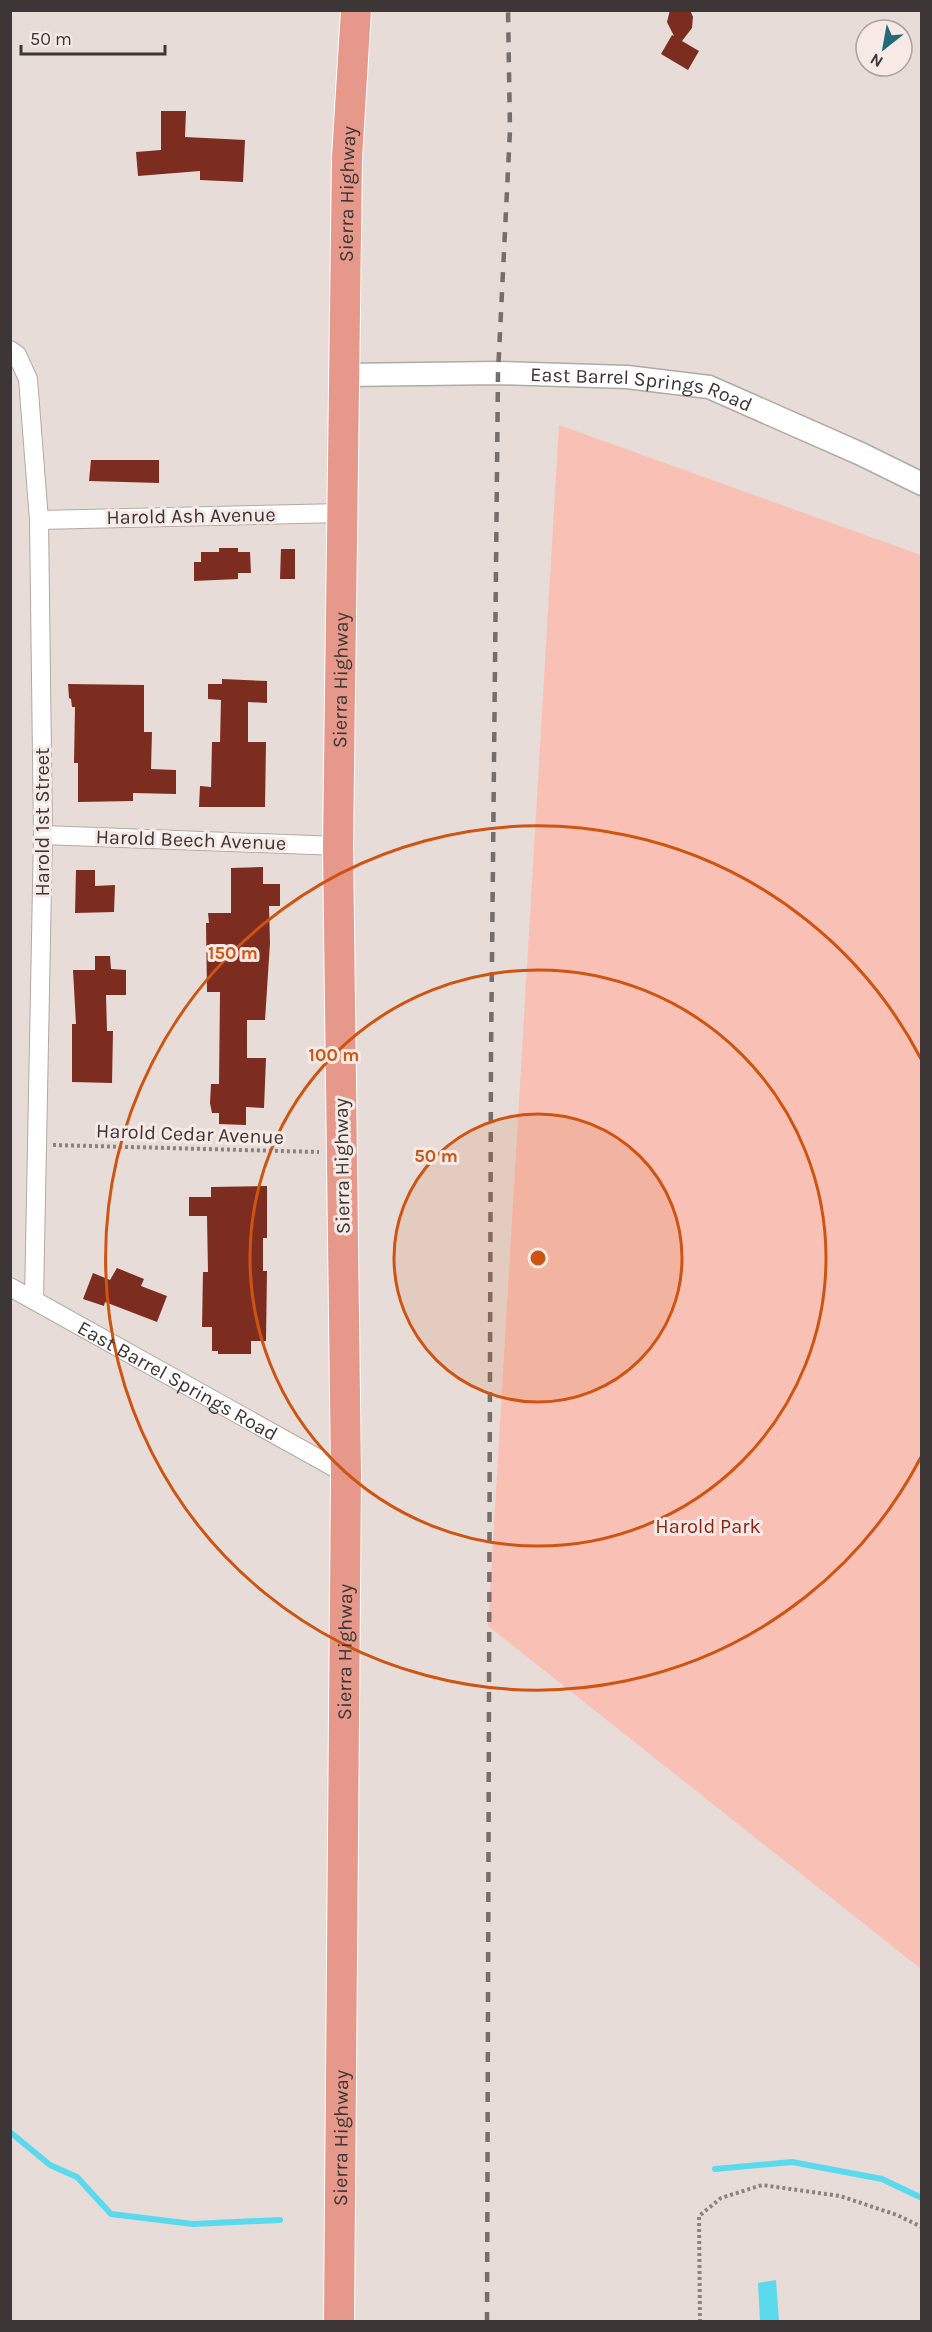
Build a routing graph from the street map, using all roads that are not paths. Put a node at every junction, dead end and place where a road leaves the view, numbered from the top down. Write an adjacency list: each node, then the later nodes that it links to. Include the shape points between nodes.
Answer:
1 (356, 10): 3 (highway, Sierra Highway, via 347,158)
2 (10, 350): 6 (street, Harold 1st Street, via 17,355 27,378)
3 (345, 375): 4 (street, East Barrel Springs Road, via 627,377 709,387); 5 (highway, Sierra Highway)
4 (921, 484)
5 (342, 513): 6 (street, Harold Ash Avenue); 8 (highway, Sierra Highway)
6 (39, 520): 7 (street, Harold 1st Street)
7 (43, 835): 8 (street, Harold Beech Avenue); 10 (street, Harold 1st Street)
8 (338, 846): 11 (highway, Sierra Highway)
9 (10, 1287): 10 (street, East Barrel Springs Road)
10 (34, 1300): 11 (street, East Barrel Springs Road)
11 (346, 1474): 12 (highway, Sierra Highway)
12 (339, 2322)

